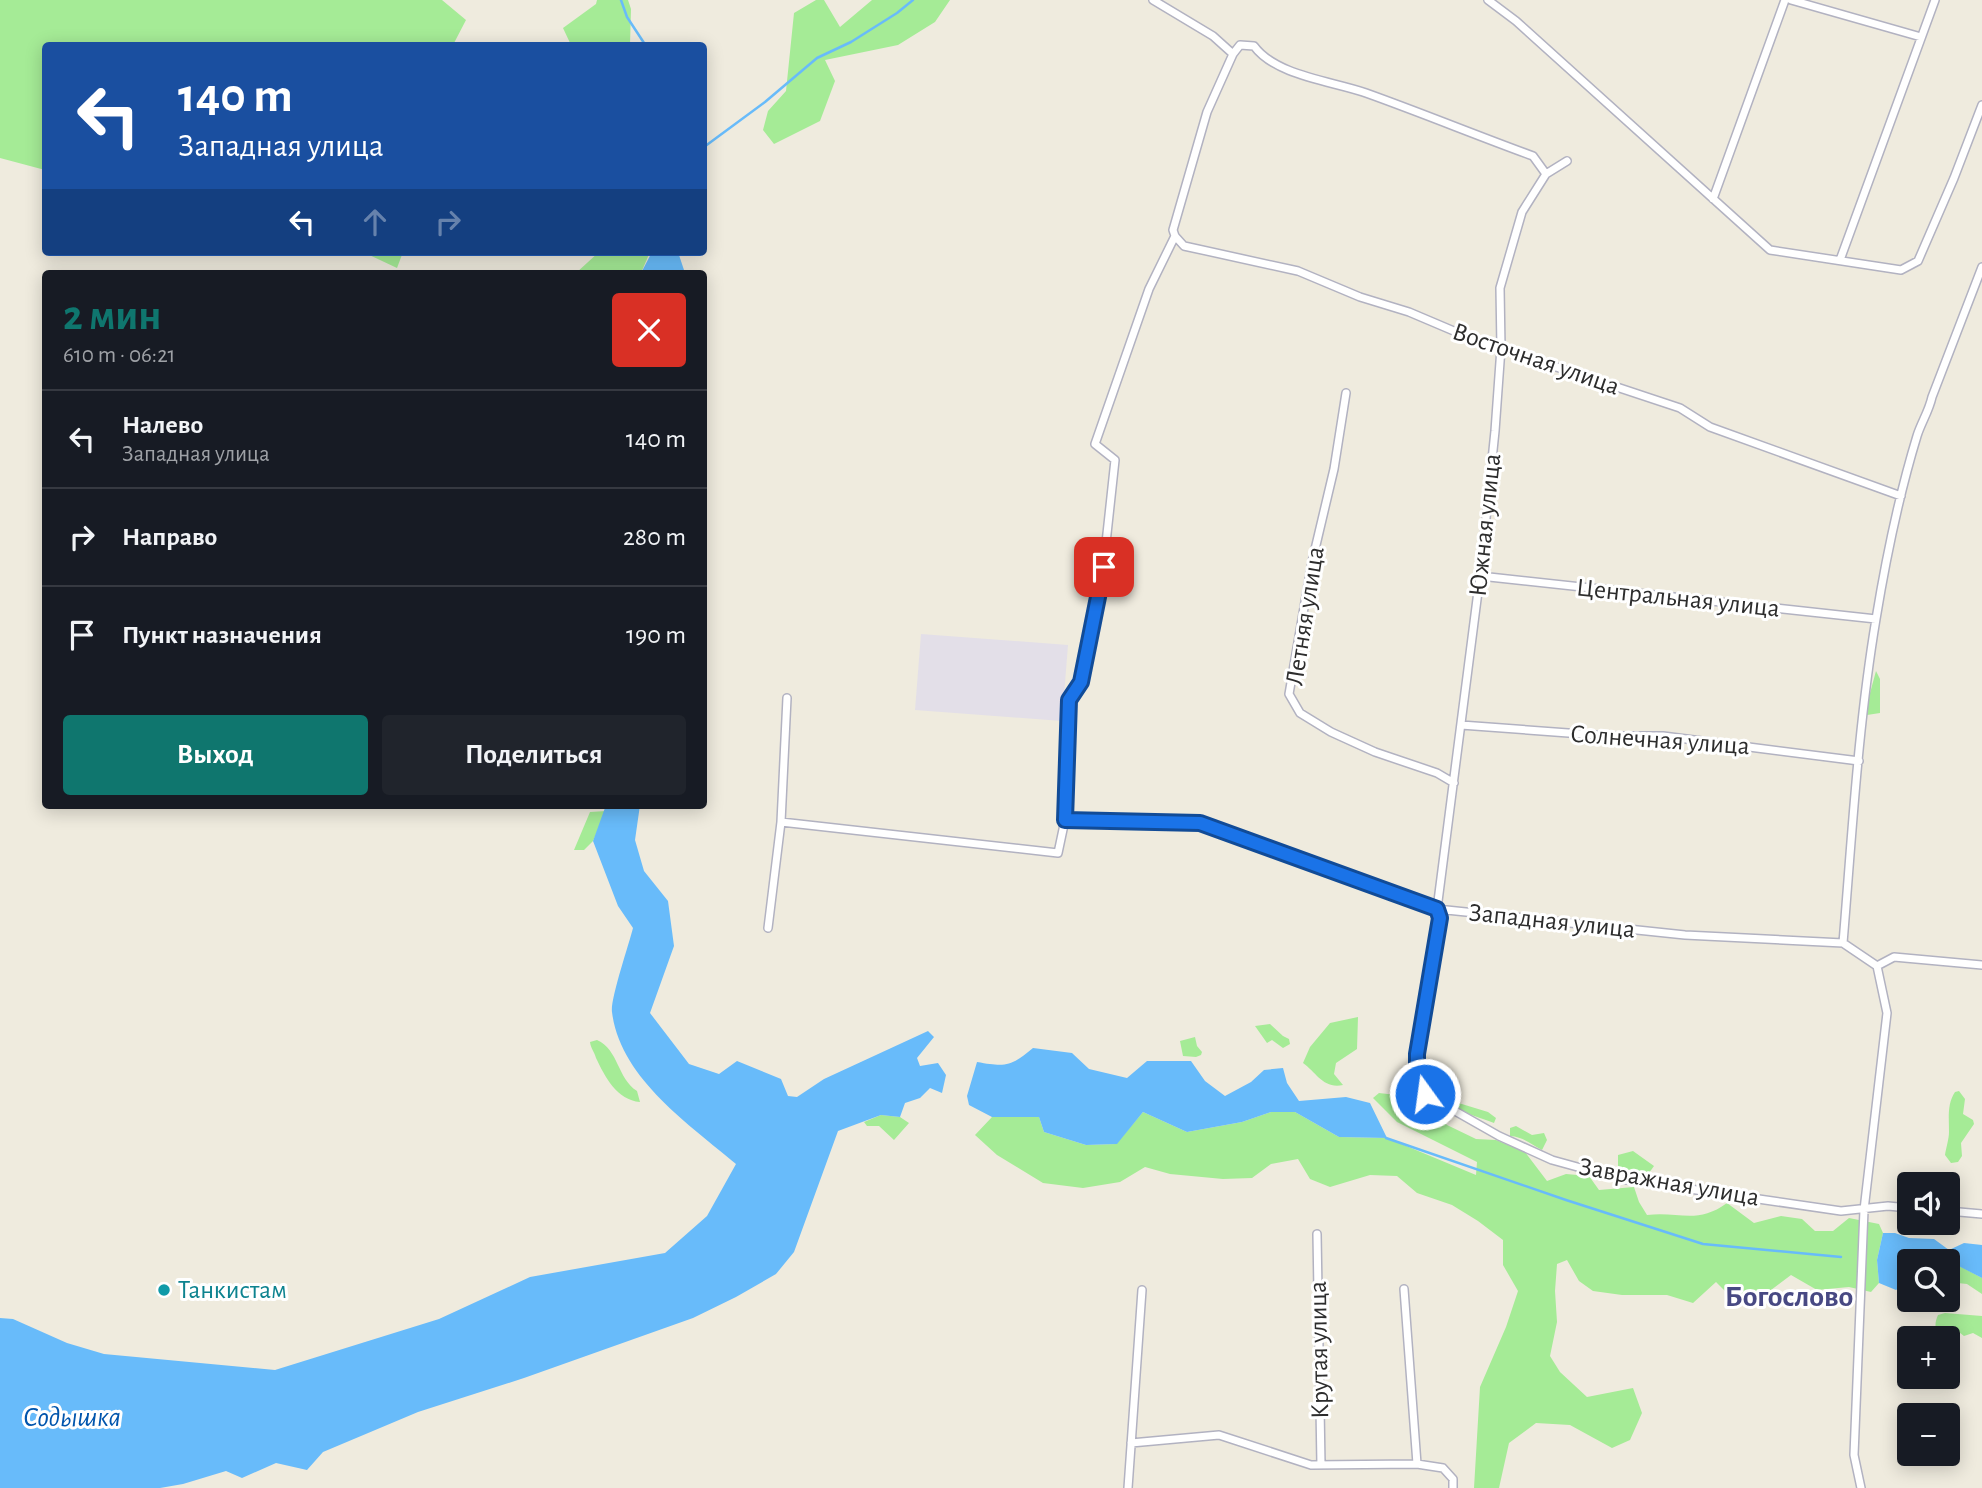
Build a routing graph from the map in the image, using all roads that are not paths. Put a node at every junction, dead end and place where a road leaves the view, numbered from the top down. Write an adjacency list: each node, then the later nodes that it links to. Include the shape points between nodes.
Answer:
1 (1153, 0): 7 (street)
2 (1488, 0): 11 (street)
3 (1785, 0): 11 (street)
4 (1791, 0): 6 (street)
5 (1935, 0): 6 (street)
6 (1921, 37): 13 (street)
7 (1233, 54): 10 (street, via 1240,45 1254,46 1261,57 1283,68 1363,92 1533,156); 12 (street, via 1207,112)
8 (1982, 105): 13 (street, via 1918,261 1901,270)
9 (1567, 161): 10 (street, Южная улица)
10 (1546, 174): 15 (street, Южная улица, via 1522,212 1500,288)
11 (1713, 200): 13 (street, via 1770,250)
12 (1174, 233): 15 (street, Восточная улица, via 1184,246 1298,271); 24 (street, via 1149,289 1095,444 1115,460 1101,589 1081,682 1069,700)
13 (1840, 260)
14 (1982, 267): 17 (street, via 1918,433)
15 (1501, 348): 17 (street, Восточная улица, via 1680,408 1710,427); 18 (street, Южная улица)
16 (1346, 393): 23 (street, Летняя улица, via 1289,694 1300,713 1331,732)
17 (1902, 496): 19 (street)
18 (1480, 576): 19 (street, Центральная улица); 21 (street, Южная улица)
19 (1876, 619): 22 (street)
20 (787, 698): 25 (street)
21 (1461, 725): 22 (street, Солнечная улица, via 1663,736); 23 (street, Южная улица)
22 (1859, 761): 28 (street)
23 (1454, 783): 26 (street, Южная улица)
24 (1065, 820): 25 (street, via 1058,853); 26 (street, Западная улица, via 1200,823)
25 (781, 822): 27 (street)
26 (1437, 909): 28 (street, Западная улица, via 1685,935); 32 (street, Завражная улица, via 1440,918 1417,1054 1417,1074 1425,1094 1552,1160 1609,1175)
27 (768, 928)
28 (1843, 943): 30 (street)
29 (1982, 965): 30 (street, via 1894,957)
30 (1877, 966): 32 (street, via 1887,1013)
31 (1897, 1207): 32 (street, Завражная улица)
32 (1864, 1210): 43 (street, via 1854,1455)
33 (1960, 1212): 34 (street)
34 (1982, 1214)
35 (1317, 1234): 40 (street, Крутая улица)
36 (1404, 1289): 39 (street)
37 (1142, 1290): 38 (street)
38 (1131, 1443): 40 (street, via 1219,1436); 41 (street)
39 (1417, 1464): 40 (street); 42 (street, via 1443,1468 1453,1479)
40 (1321, 1465)
41 (1128, 1488)
42 (1453, 1488)
43 (1861, 1488)

